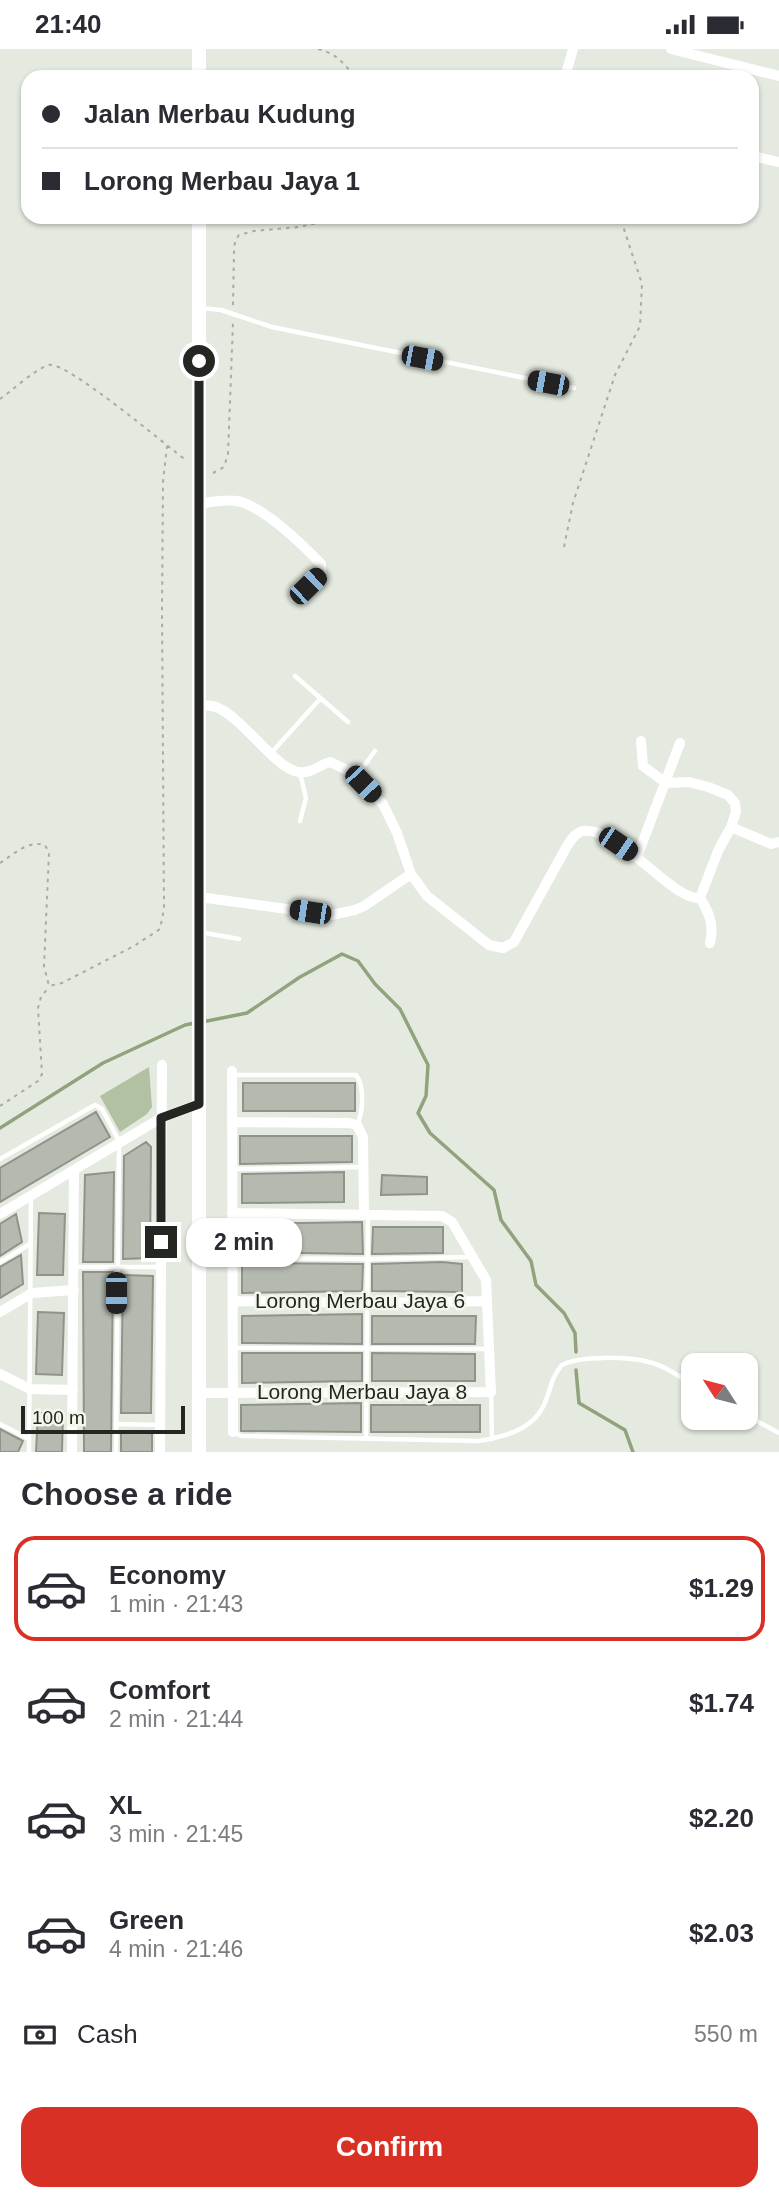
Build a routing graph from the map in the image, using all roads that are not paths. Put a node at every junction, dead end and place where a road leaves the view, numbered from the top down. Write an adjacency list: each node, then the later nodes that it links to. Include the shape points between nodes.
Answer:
1 (199, 49): 4 (main road)
2 (573, 49): 5 (street)
3 (671, 49): 6 (street)
4 (199, 70)
5 (567, 70)
6 (755, 70)
7 (759, 71): 8 (street)
8 (779, 76)
9 (759, 158): 10 (street)
10 (779, 162)
11 (199, 224): 12 (main road)
12 (199, 308): 13 (lane); 14 (main road)
13 (574, 388)
14 (198, 504): 15 (street, via 237,501 292,536 321,565 321,573); 18 (main road)
15 (295, 598)
16 (295, 677): 17 (lane)
17 (320, 699): 19 (lane); 23 (lane)
18 (199, 705): 23 (street, via 216,707 239,722); 32 (main road)
19 (348, 722)
20 (640, 741): 26 (street, via 643,766)
21 (680, 743): 26 (street)
22 (375, 751): 25 (lane)
23 (271, 753): 24 (street)
24 (299, 772): 25 (street, via 330,762); 27 (lane, via 306,798)
25 (355, 778): 31 (street, via 383,804)
26 (666, 783): 28 (street, via 689,782 728,795 736,811); 30 (street)
27 (300, 821)
28 (731, 827): 29 (street, via 771,844); 33 (street)
29 (779, 842)
30 (637, 857): 31 (street, via 599,834 583,831 574,836 514,942 503,948 489,945 453,918 427,896); 33 (street, via 682,894)
31 (411, 874): 32 (street, via 355,911 331,915)
32 (199, 897): 34 (main road)
33 (700, 898): 36 (street, via 711,917)
34 (199, 932): 35 (lane); 39 (main road)
35 (239, 939)
36 (710, 943)
37 (162, 1065): 40 (street)
38 (232, 1073): 41 (street); 42 (lane, via 356,1075 362,1115)
39 (199, 1104): 40 (street); 74 (main road)
40 (161, 1118): 43 (street); 57 (street)
41 (232, 1122): 42 (street); 46 (street)
42 (357, 1125): 45 (street, via 363,1137)
43 (119, 1141): 44 (lane, via 102,1109 95,1105); 47 (street); 59 (lane)
44 (0, 1159)
45 (363, 1167): 46 (lane); 51 (street)
46 (232, 1168): 49 (street)
47 (74, 1170): 48 (street); 58 (street)
48 (31, 1196): 50 (street); 52 (lane)
49 (232, 1213): 51 (street); 54 (street)
50 (0, 1214)
51 (366, 1215): 53 (street, via 442,1216 452,1222); 55 (lane)
52 (31, 1244): 56 (lane); 61 (lane)
53 (474, 1257): 55 (lane); 63 (street, via 486,1280)
54 (232, 1258): 55 (lane); 62 (street)
55 (368, 1259): 64 (lane)
56 (0, 1262)
57 (161, 1266): 59 (lane); 80 (street)
58 (74, 1267): 59 (lane); 60 (street)
59 (117, 1267): 79 (lane)
60 (74, 1290): 61 (street); 72 (street)
61 (32, 1293): 65 (street); 71 (lane)
62 (233, 1301): 64 (street, Lorong Merbau Jaya 6); 66 (street)
63 (487, 1301): 64 (street, Lorong Merbau Jaya 6); 68 (street)
64 (367, 1303): 67 (lane)
65 (0, 1312)
66 (233, 1348): 67 (lane); 75 (street)
67 (367, 1349): 68 (lane); 76 (lane)
68 (488, 1349): 73 (street)
69 (0, 1374): 71 (street)
70 (681, 1378): 85 (lane, via 649,1361 567,1363 556,1371 542,1410 532,1421)
71 (30, 1389): 72 (street); 84 (lane)
72 (73, 1390): 87 (street)
73 (491, 1392): 76 (street, Lorong Merbau Jaya 8); 85 (lane)
74 (200, 1393): 75 (street, Lorong Merbau Jaya 8); 90 (main road)
75 (233, 1393): 76 (street, Lorong Merbau Jaya 8); 81 (street)
76 (367, 1393): 83 (lane)
77 (758, 1422): 82 (lane)
78 (0, 1424): 84 (lane)
79 (116, 1424): 80 (lane); 88 (lane)
80 (160, 1425): 89 (street)
81 (233, 1431): 83 (lane, via 241,1436)
82 (779, 1433)
83 (366, 1438): 85 (lane)
84 (29, 1439): 86 (lane)
85 (492, 1439)
86 (29, 1452)
87 (72, 1452)
88 (116, 1452)
89 (160, 1452)
90 (199, 1452)

